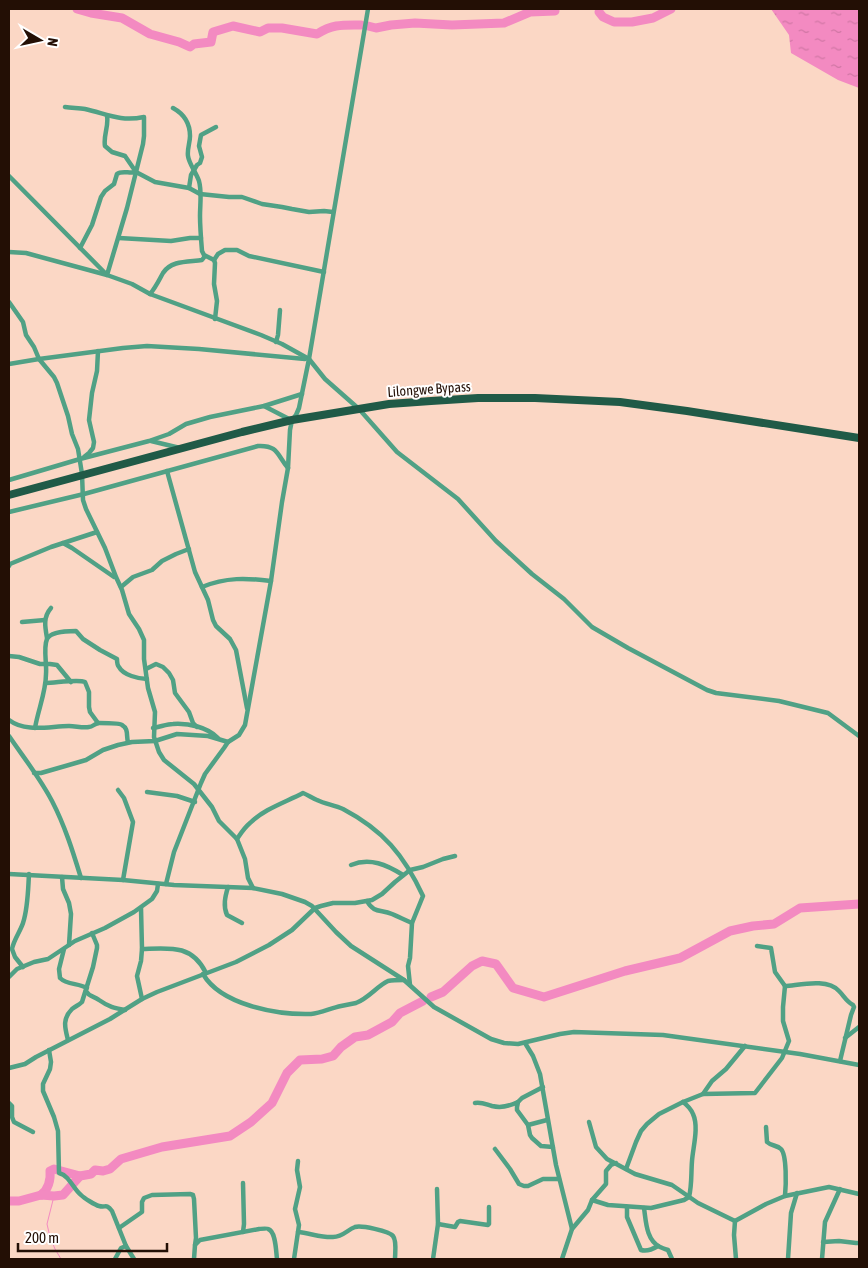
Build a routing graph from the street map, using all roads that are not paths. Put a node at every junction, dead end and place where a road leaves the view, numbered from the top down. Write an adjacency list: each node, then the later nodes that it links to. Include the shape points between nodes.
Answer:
1 (368, 9): 11 (street)
2 (65, 107): 4 (street)
3 (173, 108): 6 (street, via 189,124 187,152)
4 (107, 116): 7 (street, via 105,146 125,156); 7 (street, via 126,120 144,118 144,136)
5 (216, 127): 6 (street, via 201,135 202,157)
6 (194, 169): 9 (street); 10 (street)
7 (136, 172): 9 (street, via 155,182); 12 (street); 14 (street, via 117,174 114,184 101,197)
8 (9, 176): 14 (street)
9 (189, 188): 10 (street)
10 (200, 194): 11 (street, via 242,197 309,212); 13 (street)
11 (333, 212): 18 (street)
12 (118, 238): 13 (street, via 171,241); 19 (street)
13 (201, 238): 16 (street)
14 (80, 248): 19 (street)
15 (9, 252): 19 (street, via 26,253)
16 (205, 256): 17 (street); 20 (street, via 202,260 170,266)
17 (214, 260): 18 (street, via 225,250 237,250 249,256); 23 (street)
18 (324, 272): 27 (street)
19 (107, 275): 20 (street)
20 (150, 294): 23 (street)
21 (9, 302): 26 (street)
22 (280, 310): 24 (street)
23 (215, 319): 24 (street)
24 (276, 342): 27 (street)
25 (98, 351): 26 (street); 27 (street, via 162,346); 36 (street, via 89,420 94,442 89,453)
26 (39, 359): 28 (street); 36 (street, via 58,383)
27 (309, 359): 29 (street); 31 (street, via 325,379)
28 (9, 364)
29 (302, 394): 30 (street); 32 (street)
30 (264, 406): 32 (street); 34 (street, via 186,424)
31 (359, 409): 32 (main road, Lilongwe Bypass); 33 (main road, Lilongwe Bypass, via 478,398 566,399 643,405); 69 (street, via 397,452 458,499 496,541 592,627 707,690 779,701 828,713)
32 (292, 420): 35 (main road, Lilongwe Bypass); 37 (street)
33 (859, 438)
34 (150, 441): 35 (street); 36 (street)
35 (181, 448): 39 (main road, Lilongwe Bypass)
36 (80, 459): 39 (street); 40 (street)
37 (288, 468): 38 (street, via 271,447 258,446); 49 (street)
38 (167, 471): 42 (street); 46 (street)
39 (82, 474): 41 (main road, Lilongwe Bypass); 42 (street)
40 (9, 480)
41 (9, 494)
42 (84, 494): 43 (street); 44 (street, via 86,509)
43 (9, 512)
44 (97, 532): 45 (street); 48 (street)
45 (63, 544): 47 (street); 48 (street)
46 (189, 549): 50 (street); 51 (street)
47 (9, 564)
48 (116, 577): 50 (street)
49 (271, 581): 51 (street, via 239,578); 62 (street)
50 (121, 586): 58 (street, via 129,614 144,640)
51 (202, 587): 62 (street, via 214,623 236,650)
52 (51, 608): 53 (street)
53 (45, 620): 54 (street); 55 (street)
54 (22, 622)
55 (47, 640): 57 (street); 59 (street, via 62,631 76,631 83,639 116,658 122,670 134,677)
56 (9, 656): 57 (street)
57 (45, 664): 60 (street, via 57,665); 61 (street)
58 (146, 669): 59 (street); 65 (street, via 156,664 169,673 175,693)
59 (147, 679): 67 (street, via 155,712)
60 (71, 682): 61 (street); 64 (street, via 85,682 90,712)
61 (46, 683): 66 (street)
62 (248, 710): 73 (street, via 239,735)
63 (9, 720): 66 (street)
64 (98, 723): 66 (street, via 90,727); 72 (street, via 121,724 127,731)
65 (198, 727): 67 (street, via 172,724); 70 (street)
66 (35, 728)
67 (154, 728): 71 (street)
68 (9, 736): 74 (street)
69 (859, 736)
70 (219, 739): 71 (street, via 177,734); 73 (street)
71 (155, 741): 72 (street); 76 (street, via 161,757)
72 (128, 742): 74 (street, via 86,760)
73 (228, 742): 76 (street)
74 (34, 773): 87 (street, via 56,808)
75 (118, 790): 88 (street, via 133,822)
76 (199, 790): 78 (street); 79 (street, via 219,821)
77 (146, 792): 78 (street)
78 (195, 802): 90 (street, via 174,852)
79 (237, 839): 82 (street, via 253,820 303,793 370,825 396,850); 92 (street)
80 (455, 856): 82 (street)
81 (352, 865): 85 (street, via 373,862)
82 (410, 870): 85 (street); 97 (street, via 423,896)
83 (9, 874): 84 (street)
84 (29, 874): 86 (street); 103 (street, via 25,917 12,949)
85 (403, 875): 93 (street, via 382,894)
86 (62, 877): 87 (street); 99 (street, via 69,903)
87 (81, 878): 88 (street)
88 (123, 880): 89 (street)
89 (158, 884): 90 (street); 94 (street, via 155,895)
90 (166, 884): 91 (street)
91 (228, 887): 92 (street); 96 (street, via 225,910 227,915)
92 (253, 888): 95 (street, via 291,897)
93 (367, 901): 95 (street, via 333,903); 97 (street, via 374,909)
94 (141, 908): 98 (street); 102 (street)
95 (315, 908): 104 (street, via 292,930 269,945 236,962); 106 (street, via 343,940)
96 (242, 923)
97 (412, 923): 107 (street, via 408,966)
98 (92, 934): 99 (street); 109 (street, via 97,948)
99 (69, 945): 101 (street)
100 (757, 946): 108 (street, via 771,948 775,972)
101 (64, 949): 103 (street, via 48,959); 109 (street, via 60,978 79,984)
102 (142, 949): 104 (street, via 181,950 194,956); 110 (street, via 138,976)
103 (23, 966): 105 (street)
104 (204, 973): 106 (street, via 208,983 242,1003 313,1014 358,1002 387,982); 110 (street)
105 (9, 977)
106 (404, 980): 107 (street)
107 (410, 985): 115 (street, via 434,1007 491,1039 504,1044)
108 (785, 986): 113 (street, via 824,983 838,990 854,1007); 118 (street, via 783,1020 789,1041)
109 (86, 990): 111 (street, via 104,1005); 114 (street, via 81,1004 66,1017 64,1023)
110 (142, 999): 111 (street)
111 (125, 1010): 114 (street)
112 (859, 1027): 113 (street)
113 (845, 1038): 119 (street)
114 (68, 1040): 117 (street)
115 (525, 1043): 116 (street, via 574,1032 663,1035); 122 (street, via 537,1066)
116 (745, 1046): 118 (street); 123 (street)
117 (49, 1050): 121 (street, via 25,1064); 152 (street, via 50,1069 43,1091 58,1130 59,1173 66,1176 80,1195 98,1206 110,1207)
118 (785, 1052): 119 (street); 123 (street, via 755,1093)
119 (840, 1061): 120 (street)
120 (859, 1065)
121 (9, 1068)
122 (542, 1087): 124 (street); 128 (street)
123 (703, 1094): 125 (street)
124 (518, 1102): 127 (street, via 506,1106); 130 (street, via 518,1110)
125 (683, 1102): 137 (street, via 659,1114 641,1131); 145 (street, via 693,1113 694,1120 695,1144)
126 (9, 1103): 132 (street, via 14,1122)
127 (475, 1104)
128 (548, 1120): 130 (street); 133 (street)
129 (589, 1122): 136 (street, via 596,1147)
130 (528, 1125): 133 (street, via 532,1138 541,1146)
131 (766, 1127): 144 (street, via 768,1144 783,1150)
132 (33, 1132)
133 (552, 1147): 138 (street)
134 (495, 1149): 138 (street, via 519,1184 528,1186 543,1180)
135 (298, 1161): 155 (street, via 300,1187 295,1209)
136 (616, 1163): 137 (street); 146 (street, via 606,1171 606,1184)
137 (626, 1169): 145 (street, via 672,1185)
138 (559, 1179): 153 (street)
139 (243, 1183): 154 (street)
140 (437, 1189): 151 (street)
141 (840, 1189): 142 (street, via 829,1187); 143 (street); 156 (street, via 825,1222)
142 (797, 1193): 144 (street); 171 (street, via 791,1213)
143 (859, 1194)
144 (785, 1196): 150 (street)
145 (689, 1197): 149 (street, via 659,1207); 150 (street)
146 (592, 1200): 148 (street, via 608,1206); 153 (street, via 588,1210)
147 (489, 1206): 151 (street, via 488,1225 460,1221 455,1227)
148 (627, 1207): 149 (street); 160 (street, via 627,1217 641,1250)
149 (644, 1208): 160 (street, via 650,1236)
150 (735, 1221): 170 (street)
151 (438, 1224): 167 (street)
152 (119, 1228): 158 (street, via 142,1212 144,1198 190,1194 194,1199); 159 (street)
153 (572, 1228): 168 (street)
154 (244, 1232): 158 (street, via 200,1240); 164 (street, via 271,1230 276,1244)
155 (298, 1232): 165 (street); 166 (street, via 332,1237 357,1227 368,1228 392,1235)
156 (823, 1242): 157 (street); 172 (street)
157 (859, 1242)
158 (195, 1244): 163 (street)
159 (126, 1246): 161 (street); 162 (street)
160 (658, 1246): 169 (street, via 668,1250)
161 (115, 1259)
162 (134, 1259)
163 (194, 1259)
164 (276, 1259)
165 (294, 1259)
166 (395, 1259)
167 (433, 1259)
168 (562, 1259)
169 (672, 1259)
170 (736, 1259)
171 (788, 1259)
172 (822, 1259)

